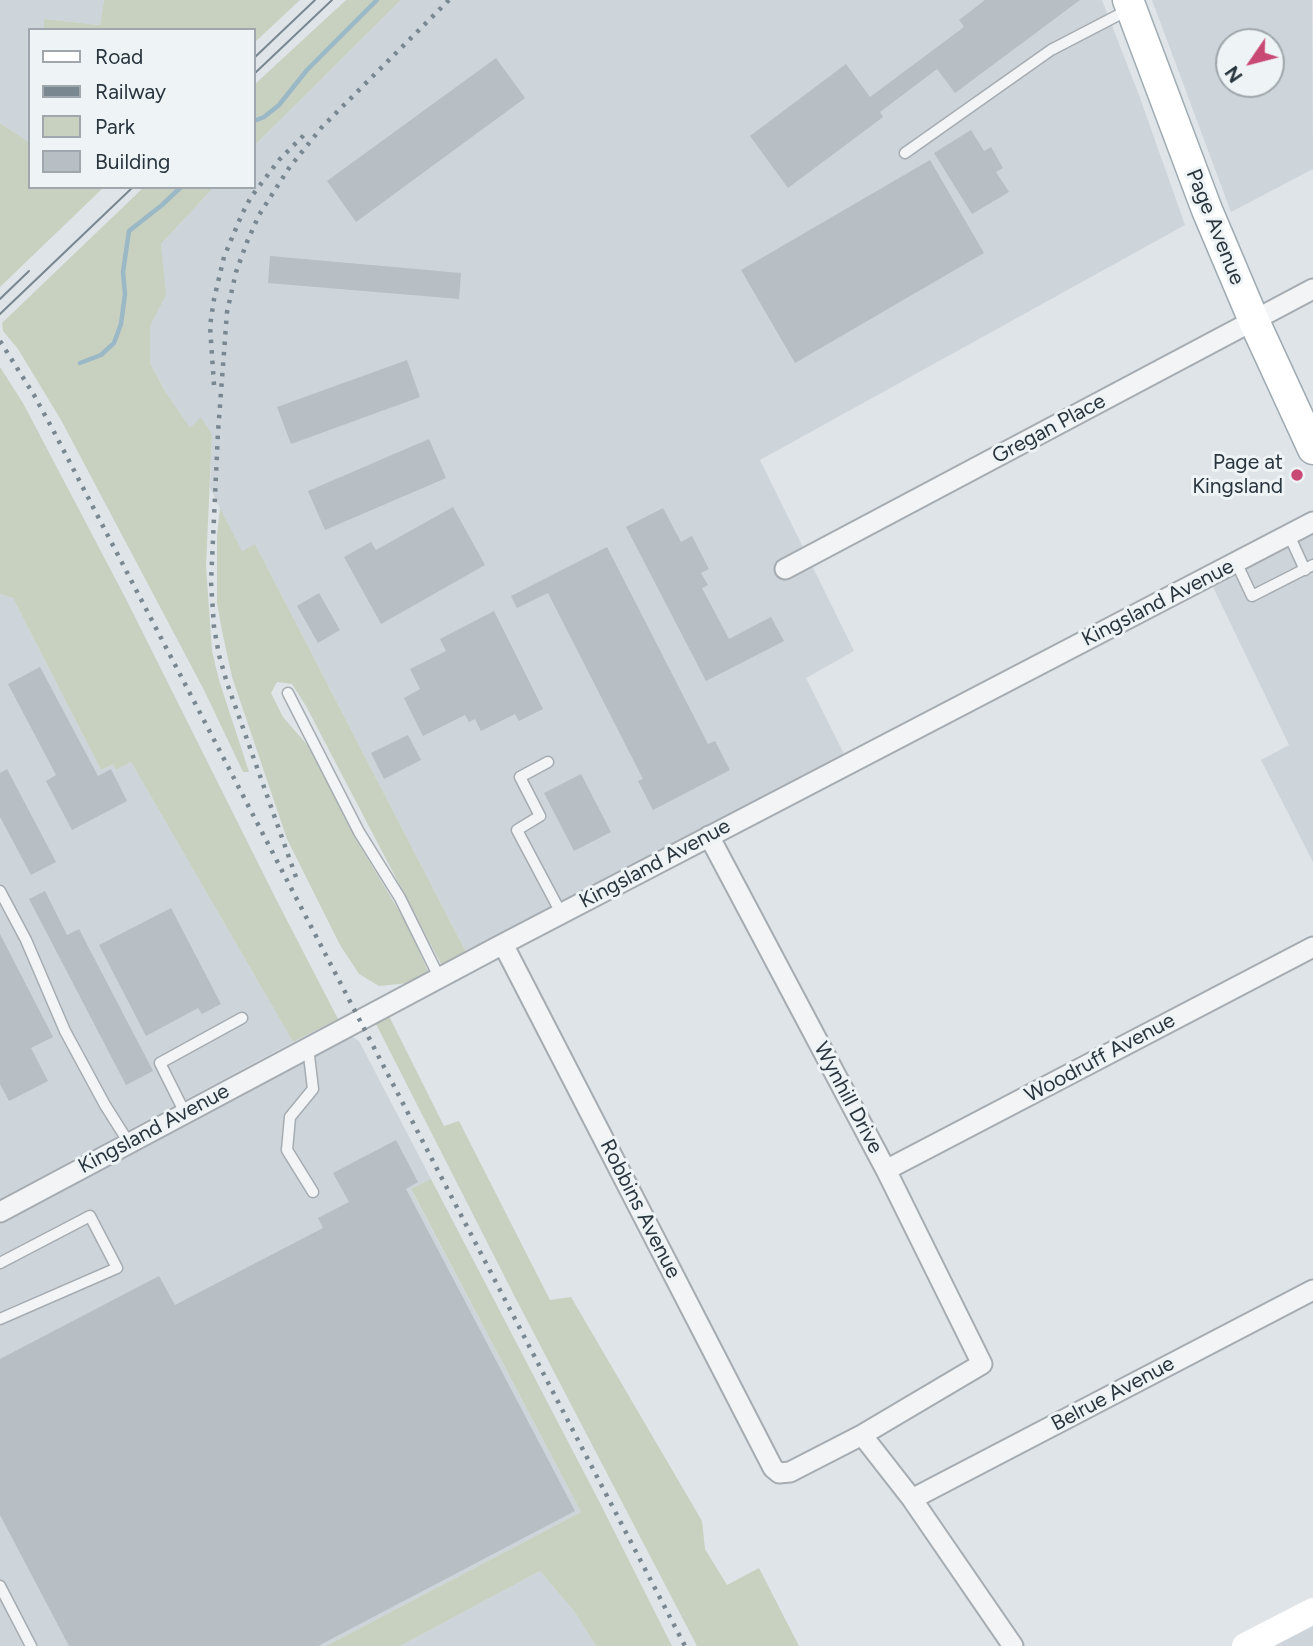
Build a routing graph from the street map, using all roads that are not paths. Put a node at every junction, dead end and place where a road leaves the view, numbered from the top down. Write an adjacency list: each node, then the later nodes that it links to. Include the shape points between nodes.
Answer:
1 (1130, 4): 2 (lane, via 1051,50); 4 (main road, Page Avenue)
2 (905, 152)
3 (1313, 289): 4 (street, Gregan Place)
4 (1254, 321): 5 (main road, Page Avenue, via 1301,411); 10 (street, Gregan Place)
5 (1313, 449)
6 (1313, 522): 7 (street, Kingsland Avenue)
7 (1289, 535): 8 (street, Kingsland Avenue); 9 (lane)
8 (1236, 562): 9 (lane, via 1252,596); 13 (street, Kingsland Avenue)
9 (1309, 568)
10 (785, 569)
11 (288, 693): 18 (lane)
12 (548, 762): 15 (lane, via 520,777 540,816 517,830)
13 (709, 836): 15 (street, Kingsland Avenue); 23 (street, Wynhill Drive)
14 (0, 891): 22 (lane, via 65,1031)
15 (561, 913): 16 (street, Kingsland Avenue)
16 (503, 944): 18 (street, Kingsland Avenue); 29 (street, Robbins Avenue, via 773,1468 790,1472)
17 (1313, 947): 23 (street, Woodruff Avenue)
18 (439, 977): 20 (street, Kingsland Avenue)
19 (242, 1018): 21 (lane, via 160,1063)
20 (308, 1046): 21 (street, Kingsland Avenue); 24 (lane, via 313,1090 289,1117 287,1150)
21 (185, 1113): 22 (street, Kingsland Avenue)
22 (129, 1143): 25 (street, Kingsland Avenue)
23 (886, 1170): 29 (street, Wynhill Drive, via 982,1364)
24 (313, 1192)
25 (0, 1212)
26 (0, 1264): 28 (lane, via 90,1216 117,1268)
27 (1313, 1290): 30 (street, Belrue Avenue)
28 (0, 1319)
29 (862, 1435): 30 (street)
30 (912, 1499): 34 (street)
31 (0, 1586): 33 (lane)
32 (1313, 1611): 35 (street)
33 (31, 1646)
34 (1013, 1646)
35 (1245, 1646)

